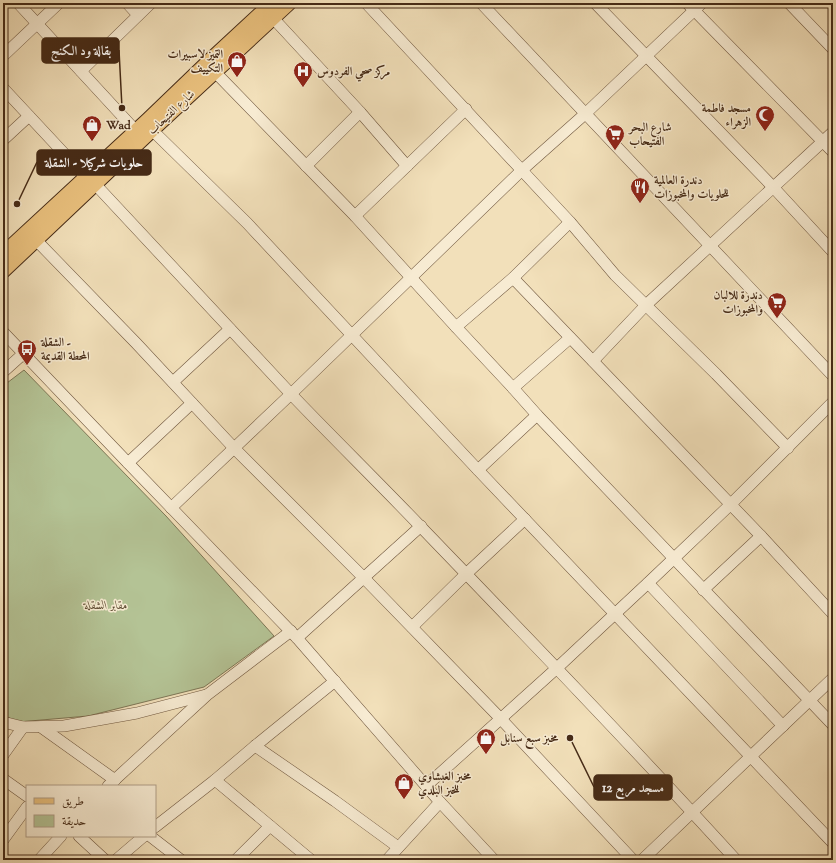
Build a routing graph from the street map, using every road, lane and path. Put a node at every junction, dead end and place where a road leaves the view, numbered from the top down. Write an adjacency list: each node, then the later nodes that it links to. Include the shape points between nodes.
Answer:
1 (18, 3): 14 (street)
2 (59, 3): 14 (street)
3 (127, 3): 12 (street)
4 (151, 3): 12 (street)
5 (272, 3): 26 (main road, شارع الفتيحاب)
6 (288, 3): 13 (main road, شارع الفتيحاب)
7 (366, 3): 21 (street)
8 (481, 3): 23 (street)
9 (595, 3): 16 (street)
10 (789, 3): 15 (street)
11 (694, 5): 16 (street); 29 (street)
12 (138, 15): 18 (street)
13 (273, 18): 19 (main road, شارع الفتيحاب); 22 (street)
14 (37, 24): 17 (street); 18 (street)
15 (833, 49)
16 (647, 55): 23 (street); 35 (street)
17 (3, 56)
18 (81, 71): 26 (street)
19 (215, 72): 25 (main road, شارع الفتيحاب); 31 (street)
20 (3, 88): 24 (street)
21 (466, 109): 32 (street); 33 (street)
22 (360, 112): 31 (street); 32 (street)
23 (585, 114): 33 (street); 39 (street)
24 (29, 116): 28 (street); 34 (street)
25 (152, 130): 34 (main road, شارع الفتيحاب); 49 (street, via 247,224)
26 (136, 131): 34 (main road, شارع الفتيحاب)
27 (833, 132): 29 (street)
28 (3, 140)
29 (823, 142): 30 (street); 35 (street)
30 (833, 152)
31 (306, 166): 36 (street)
32 (407, 166): 36 (street)
33 (522, 170): 37 (street); 43 (street)
34 (91, 181): 38 (main road, شارع الفتيحاب); 41 (main road, شارع الفتيحاب); 47 (street)
35 (773, 187): 39 (street); 40 (street)
36 (355, 216): 43 (street)
37 (570, 222): 44 (street); 45 (street, via 615,275)
38 (36, 240): 42 (main road, شارع الفتيحاب); 55 (street)
39 (710, 246): 45 (street); 54 (street)
40 (833, 252)
41 (3, 254)
42 (3, 271)
43 (411, 277): 46 (street); 49 (street)
44 (512, 278): 46 (street); 50 (street)
45 (646, 305): 52 (street); 62 (street)
46 (456, 327): 56 (street)
47 (230, 329): 55 (street); 57 (street)
48 (3, 332): 51 (street)
49 (352, 334): 57 (street); 64 (street)
50 (570, 338): 52 (street); 56 (street)
51 (23, 354): 53 (street); 63 (street)
52 (593, 361): 65 (street)
53 (3, 372)
54 (833, 376)
55 (173, 382): 59 (street)
56 (513, 388): 60 (street)
57 (291, 394): 61 (street); 68 (street)
58 (833, 402): 62 (street)
59 (192, 404): 61 (street); 63 (street)
60 (537, 415): 64 (street); 70 (street)
61 (234, 448): 66 (street); 72 (street)
62 (788, 448): 65 (street)
63 (128, 463): 66 (street)
64 (478, 470): 67 (street)
65 (730, 505): 69 (street); 70 (street)
66 (171, 508): 78 (street)
67 (525, 519): 71 (street); 75 (street)
68 (421, 526): 71 (street); 72 (street)
69 (760, 536): 74 (street); 76 (street)
70 (674, 558): 73 (street); 74 (street)
71 (466, 574): 77 (street); 79 (street)
72 (364, 578): 77 (street); 78 (street)
73 (648, 583): 75 (street); 87 (street)
74 (704, 590): 83 (street)
75 (615, 613): 79 (street); 92 (street)
76 (833, 614)
77 (412, 627): 84 (street)
78 (294, 634): 81 (street); 82 (street)
79 (557, 668): 84 (street); 100 (street)
80 (833, 678): 83 (street)
81 (335, 681): 90 (street); 96 (street)
82 (207, 695): 89 (street, via 137,713 64,726); 95 (street)
83 (810, 700): 86 (street); 87 (street)
84 (501, 719): 96 (street); 118 (street)
85 (3, 722): 88 (street)
86 (833, 725)
87 (782, 726): 92 (street)
88 (23, 727): 89 (street); 91 (street)
89 (41, 727): 95 (street)
90 (255, 746): 94 (street); 109 (street)
91 (3, 755)
92 (751, 757): 100 (street); 108 (street)
93 (3, 779): 97 (street)
94 (215, 780): 101 (street); 102 (street)
95 (112, 783)
96 (426, 786): 98 (street)
97 (26, 795)
98 (440, 802): 109 (street); 110 (street)
99 (26, 808): 107 (street)
100 (692, 812): 119 (street); 120 (street)
101 (156, 826)
102 (270, 826): 115 (street); 116 (street)
103 (60, 837): 111 (street)
104 (81, 837): 112 (street)
105 (143, 837): 113 (street)
106 (151, 837): 114 (street)
107 (3, 840)
108 (833, 843)
109 (398, 847): 117 (street)
110 (492, 859)
111 (39, 860)
112 (105, 860)
113 (116, 860)
114 (181, 860)
115 (236, 860)
116 (310, 860)
117 (387, 860)
118 (633, 860)
119 (642, 860)
120 (736, 860)

